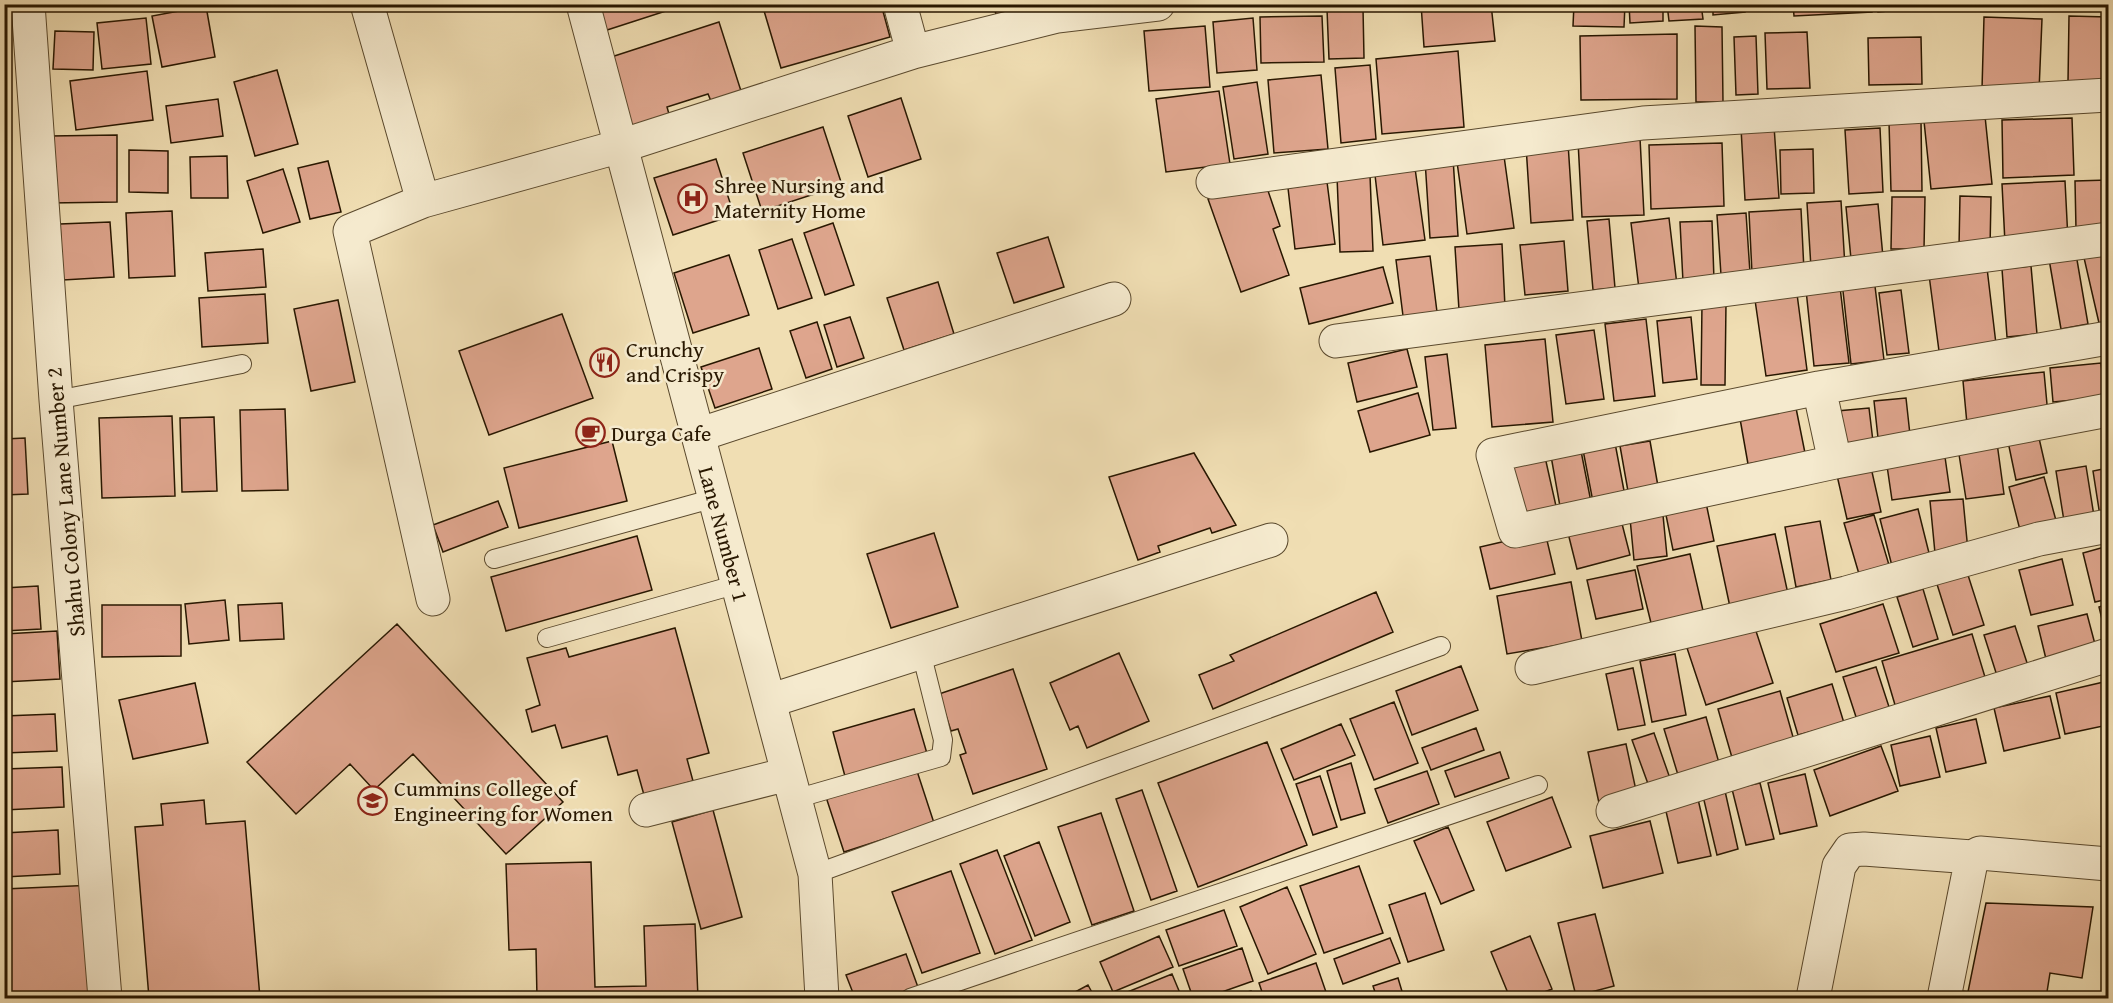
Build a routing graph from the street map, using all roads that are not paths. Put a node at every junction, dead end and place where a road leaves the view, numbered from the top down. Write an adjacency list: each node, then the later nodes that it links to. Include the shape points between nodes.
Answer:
1 (28, 4): 17 (street, Shahu Colony Lane Number 2)
2 (367, 4): 10 (street)
3 (583, 4): 8 (street, Lane Number 1)
4 (900, 4): 6 (street)
5 (1158, 4): 6 (street, via 1057,16)
6 (913, 52): 8 (street)
7 (2109, 95): 9 (street, via 1643,123)
8 (621, 146): 10 (street); 19 (street, Lane Number 1)
9 (1213, 182)
10 (423, 201): 26 (street, via 350,231)
11 (2109, 239): 14 (street)
12 (1114, 299): 19 (street)
13 (2109, 338): 16 (street)
14 (1336, 340)
15 (242, 364): 17 (lane)
16 (1819, 388): 20 (street); 20 (street, via 1492,455 1515,531)
17 (56, 400): 40 (street, Shahu Colony Lane Number 2)
18 (2109, 410): 20 (street)
19 (698, 435): 21 (street, Lane Number 1)
20 (1834, 462)
21 (715, 498): 24 (lane); 25 (street, Lane Number 1)
22 (2109, 526): 31 (street, via 2039,539 1846,593)
23 (1271, 540): 29 (street)
24 (494, 559)
25 (738, 584): 27 (lane); 32 (street, Lane Number 1)
26 (433, 599)
27 (547, 638)
28 (1441, 646): 39 (lane)
29 (921, 652): 32 (street); 34 (lane, via 943,740 941,757)
30 (2109, 655): 36 (street)
31 (1532, 668)
32 (769, 701): 34 (street, Lane Number 1)
33 (1538, 785): 42 (lane)
34 (792, 786): 35 (street); 39 (street, Lane Number 1)
35 (646, 810)
36 (1613, 811)
37 (1972, 857): 38 (street, via 1980,853); 43 (street, via 1850,850 1839,866); 44 (street)
38 (2109, 864)
39 (815, 874): 41 (street, Lane Number 1)
40 (105, 999)
41 (822, 999)
42 (910, 999)
43 (1813, 999)
44 (1944, 999)

